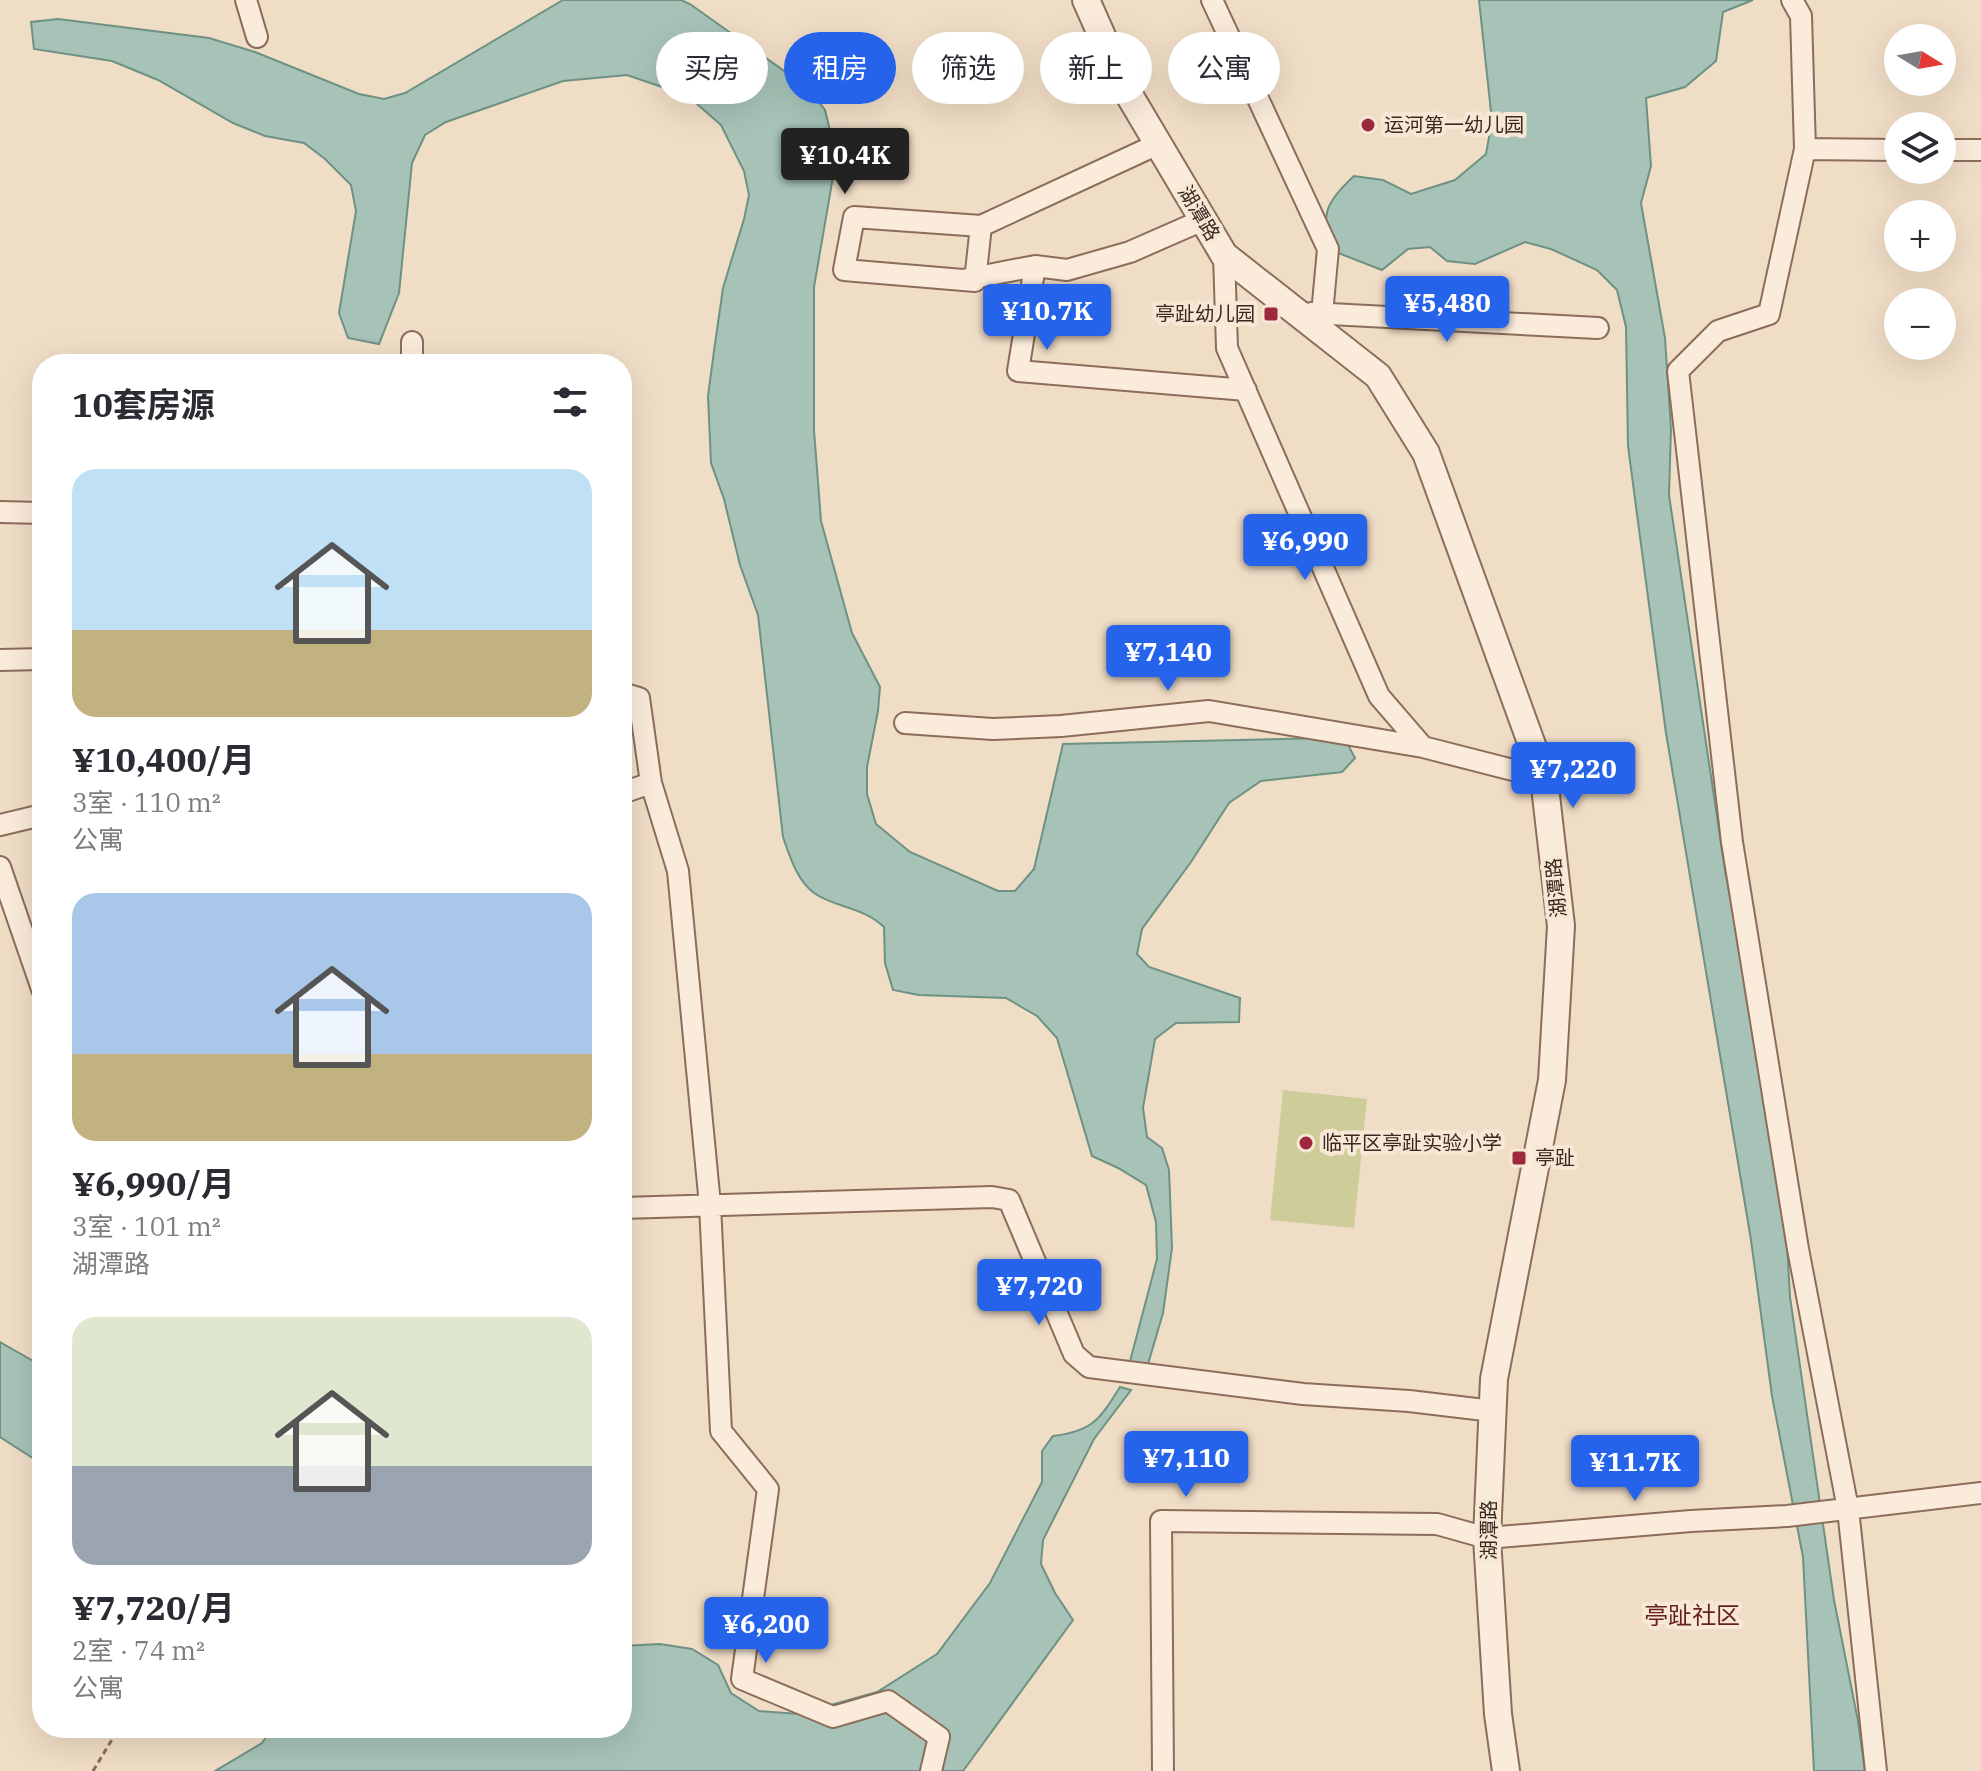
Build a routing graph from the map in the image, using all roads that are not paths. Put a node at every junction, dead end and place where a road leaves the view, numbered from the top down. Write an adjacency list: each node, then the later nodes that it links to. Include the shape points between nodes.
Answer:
1 (246, 0): 5 (street)
2 (1086, 0): 6 (street, 湖潭路, via 1125,88)
3 (1212, 0): 16 (street, via 1328,249)
4 (1792, 0): 7 (street, via 1801,16)
5 (257, 37)
6 (1158, 144): 11 (street, 湖潭路); 12 (street)
7 (1805, 149): 8 (street); 39 (street, via 1769,314 1718,331 1678,371 1732,842)
8 (1884, 150)
9 (1956, 150): 10 (street)
10 (1981, 150)
11 (1203, 220): 13 (street, 湖潭路); 14 (street, via 1130,252 1067,270)
12 (981, 226): 15 (street); 15 (street, via 854,217 844,270)
13 (1224, 255): 16 (street, 湖潭路); 20 (street, via 1227,348)
14 (1035, 266): 15 (street); 20 (street, via 1018,371)
15 (970, 279)
16 (1310, 313): 17 (street); 28 (street, 湖潭路, via 1378,376 1426,453)
17 (1598, 328)
18 (412, 342): 19 (street)
19 (412, 354)
20 (1246, 390): 27 (street, via 1379,696)
21 (0, 512): 22 (street)
22 (32, 513)
23 (32, 659): 24 (street)
24 (0, 660)
25 (632, 696): 29 (street, via 639,698)
26 (905, 723): 27 (street, via 1020,728 1209,711)
27 (1423, 747): 28 (street)
28 (1544, 778): 37 (street, 湖潭路, via 1561,926 1552,1080 1494,1379)
29 (651, 783): 30 (street); 35 (street, via 678,871)
30 (632, 790)
31 (32, 817): 32 (street)
32 (0, 825)
33 (0, 867): 34 (street)
34 (32, 960)
35 (710, 1205): 36 (street); 37 (street, via 1009,1200 1074,1354 1089,1367); 41 (street, via 721,1431 768,1489 742,1679 833,1717 888,1701 939,1737)
36 (632, 1208)
37 (1493, 1411): 40 (street, 湖潭路)
38 (1981, 1493): 39 (street)
39 (1838, 1510): 40 (street); 44 (street)
40 (1487, 1538): 42 (street, via 1437,1524 1161,1521); 43 (street, 湖潭路)
41 (931, 1771)
42 (1163, 1771)
43 (1506, 1771)
44 (1876, 1771)

